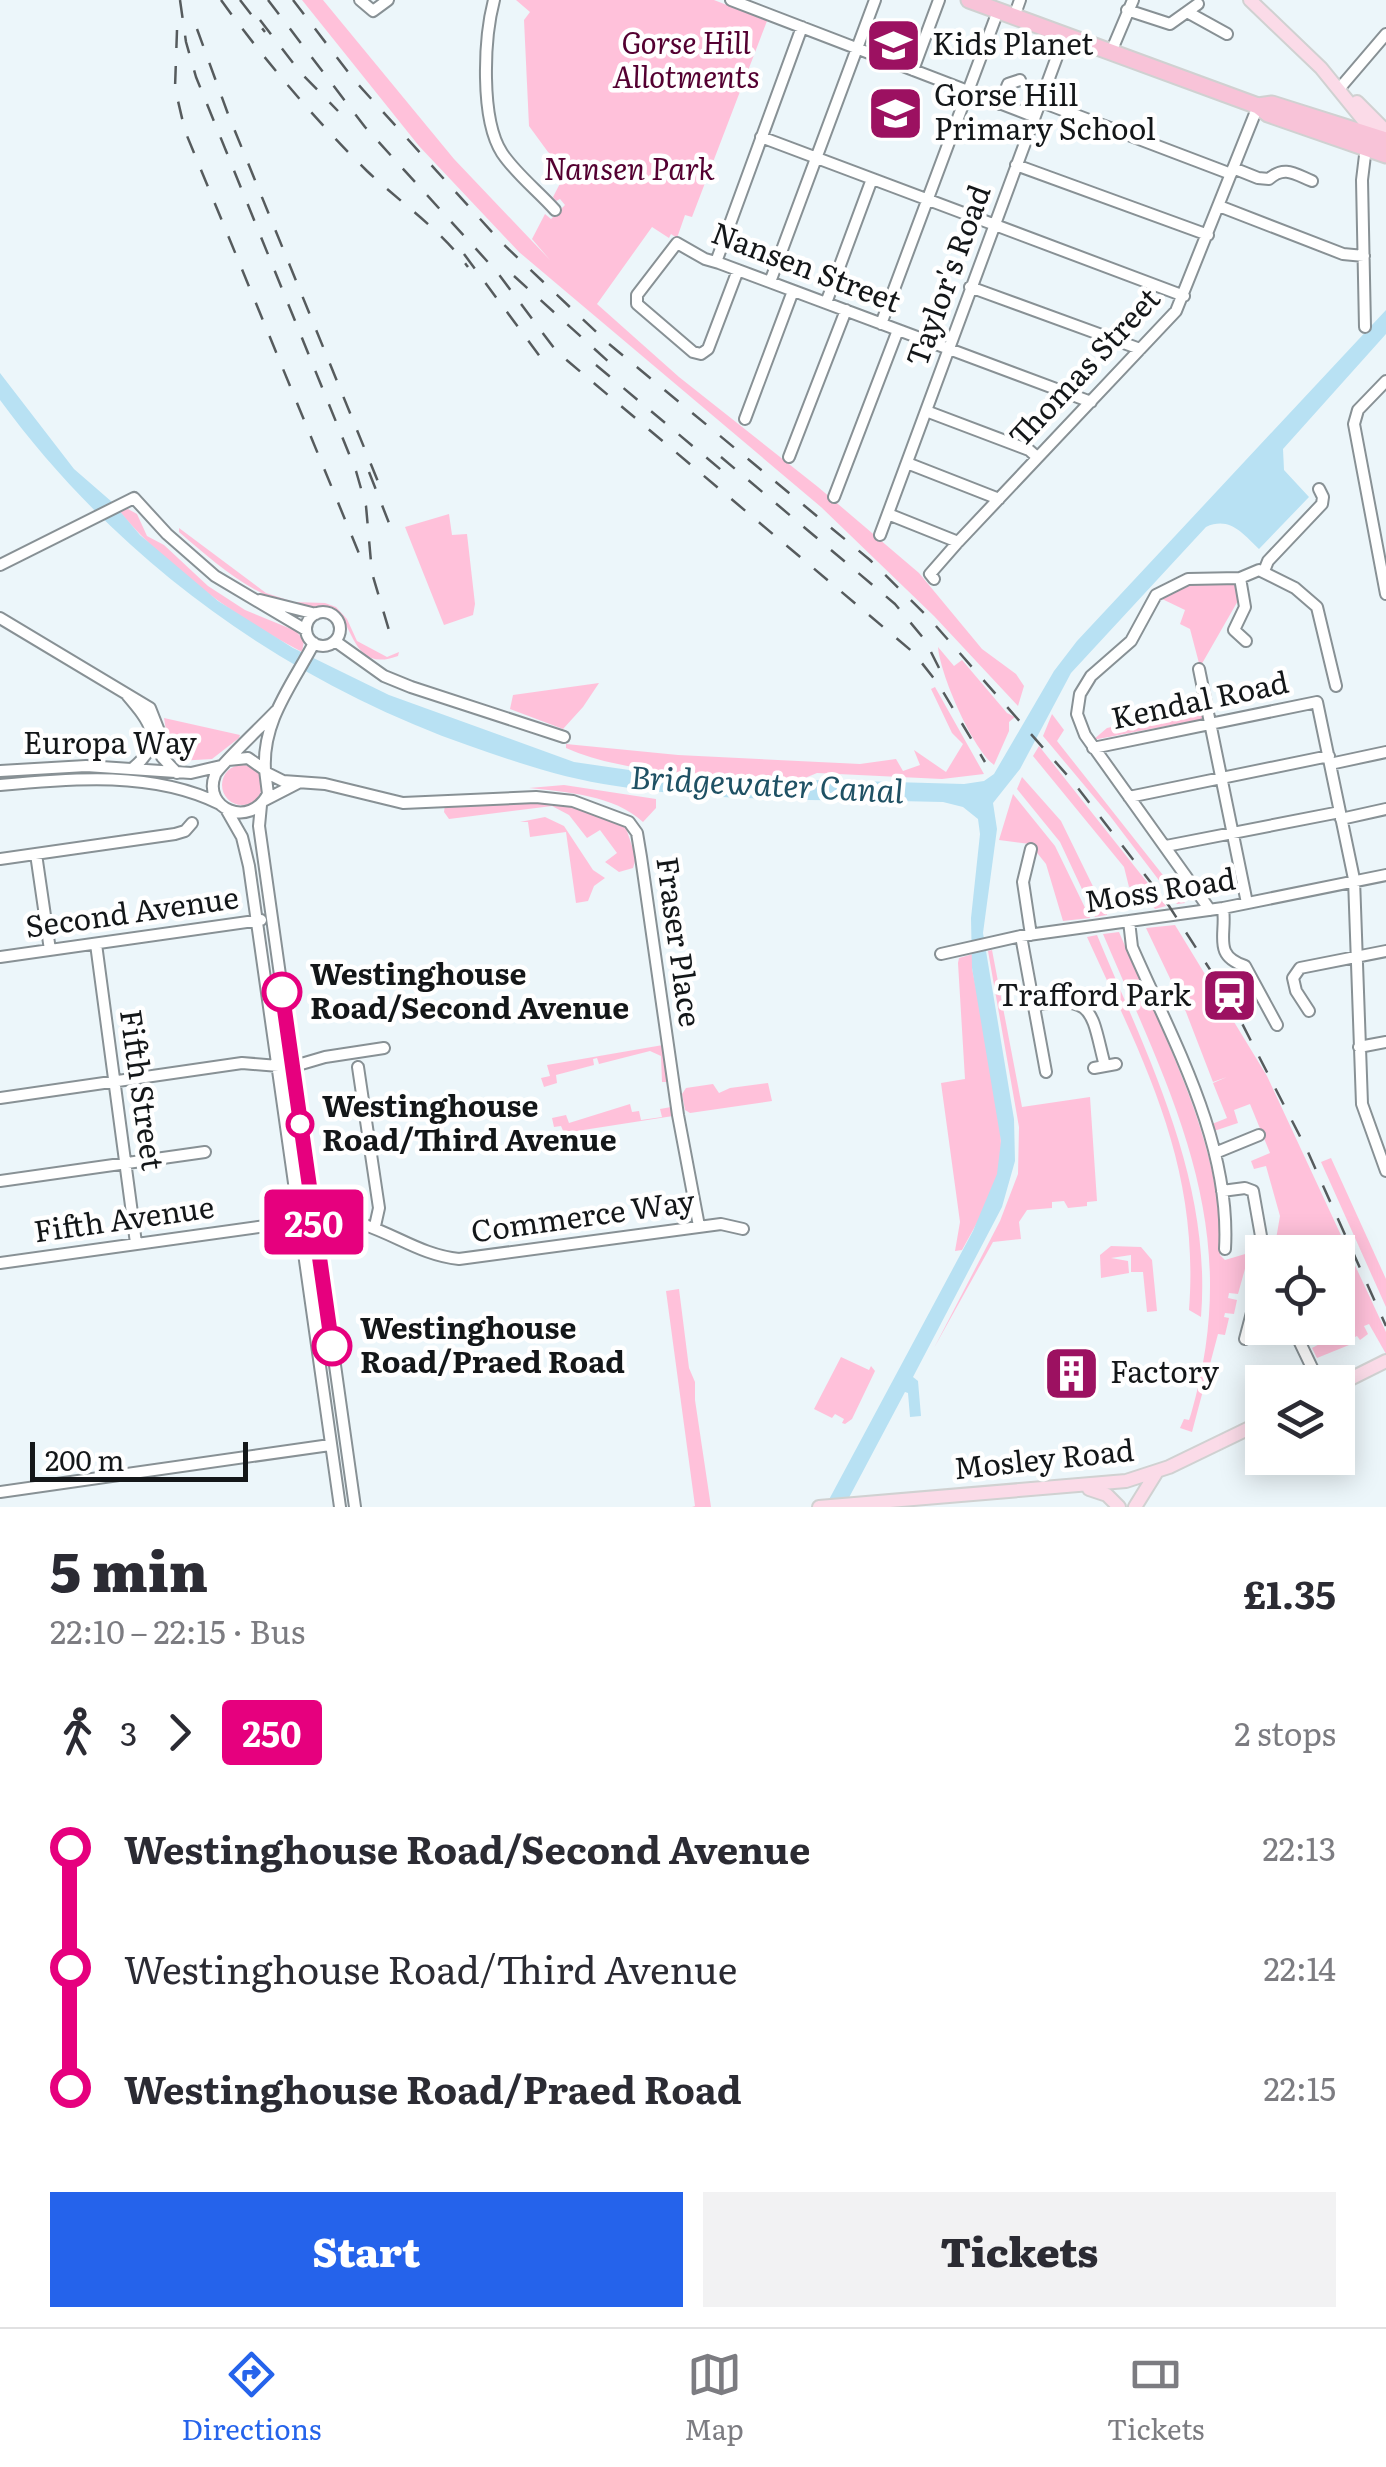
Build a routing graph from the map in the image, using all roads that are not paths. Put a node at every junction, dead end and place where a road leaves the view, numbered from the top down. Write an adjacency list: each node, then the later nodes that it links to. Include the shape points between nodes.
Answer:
1 (360, 0): 2 (street, via 373,10)
2 (388, 0)
3 (494, 0): 36 (street, via 487,43 493,134 505,158)
4 (732, 0): 12 (street)
5 (875, 0): 16 (street)
6 (939, 0): 18 (street)
7 (970, 0): 11 (highway)
8 (1020, 0): 11 (street)
9 (1250, 0): 20 (main road)
10 (1130, 5): 13 (street, via 1170,24 1194,8); 17 (street)
11 (1006, 14): 15 (highway); 21 (street)
12 (802, 26): 16 (street); 26 (street)
13 (1228, 34)
14 (1386, 34): 20 (street)
15 (1065, 35): 17 (highway); 22 (street, Taylor's Road)
16 (856, 48): 18 (street); 29 (street)
17 (1112, 52): 24 (highway)
18 (913, 70): 21 (street)
19 (1020, 80): 23 (street, via 1008,84)
20 (1339, 89): 27 (main road)
21 (967, 90): 23 (street); 34 (street)
22 (1038, 101): 25 (street, Taylor's Road); 31 (street)
23 (1000, 104): 25 (street)
24 (1258, 106): 27 (highway, via 1272,104); 31 (street, Thomas Street)
25 (1033, 116): 30 (street, Taylor's Road)
26 (761, 137): 29 (street); 40 (street)
27 (1377, 139): 28 (highway); 39 (street, via 1362,180)
28 (1386, 155)
29 (816, 158): 32 (street); 42 (street)
30 (1016, 165): 37 (street, Taylor's Road); 38 (street)
31 (1232, 171): 33 (street, via 1270,179 1286,170); 35 (street, Thomas Street)
32 (872, 179): 34 (street); 46 (street)
33 (1312, 181)
34 (927, 200): 37 (street); 48 (street)
35 (1219, 206): 38 (street, Thomas Street); 39 (street)
36 (555, 209)
37 (994, 225): 43 (street, Taylor's Road); 45 (street)
38 (1208, 235): 45 (street, Thomas Street)
39 (1364, 256): 49 (street)
40 (716, 262): 41 (street, Nansen Street); 41 (street, Nansen Street, via 673,244 636,301 696,354 708,349)
41 (738, 270): 42 (street, Nansen Street)
42 (770, 282): 44 (street, Nansen Street)
43 (970, 288): 51 (street, Taylor's Road); 52 (street)
44 (794, 291): 46 (street, Nansen Street); 56 (street)
45 (1184, 296): 52 (street, Thomas Street)
46 (826, 303): 47 (street, Nansen Street)
47 (846, 310): 48 (street, Nansen Street); 57 (street)
48 (881, 324): 50 (street, Nansen Street)
49 (1365, 327)
50 (898, 330): 51 (street, Nansen Street); 61 (street)
51 (950, 349): 54 (street, Nansen Street); 55 (street, Taylor's Road)
52 (1140, 349): 54 (street, Thomas Street)
53 (1386, 381): 70 (street, via 1358,410 1354,424)
54 (1091, 402): 58 (street, Thomas Street)
55 (926, 411): 58 (street); 59 (street, Taylor's Road)
56 (745, 419)
57 (789, 457)
58 (1037, 457): 62 (street, Thomas Street)
59 (907, 462): 62 (street); 63 (street, Taylor's Road)
60 (1318, 489): 67 (street, via 1322,504)
61 (834, 497)
62 (999, 499): 65 (street, Thomas Street)
63 (888, 514): 64 (street, Taylor's Road); 65 (street)
64 (880, 535)
65 (958, 542): 69 (street, Thomas Street, via 930,574)
66 (0, 565): 71 (street, via 138,499 197,561)
67 (1264, 571): 68 (street); 79 (street, via 1317,606 1336,683)
68 (1240, 578): 76 (street, via 1245,607 1234,630); 84 (street, via 1188,579 1153,598 1126,646 1080,694 1078,714)
69 (934, 579)
70 (1386, 594)
71 (254, 600): 72 (street); 74 (street)
72 (317, 614): 74 (street); 75 (street, via 336,620)
73 (0, 618): 80 (street)
74 (306, 630): 77 (street)
75 (335, 640): 77 (street); 83 (street, via 384,676)
76 (1246, 640)
77 (311, 647): 81 (street)
78 (1200, 669): 82 (street)
79 (1322, 682)
80 (126, 694): 88 (street, via 152,736 148,756); 91 (street, via 150,708 162,758)
81 (276, 711): 87 (street); 90 (street, via 265,740)
82 (1211, 724): 84 (street, Kendal Road); 86 (street, Kendal Road, via 1316,702); 92 (street)
83 (564, 736)
84 (1093, 748): 95 (street)
85 (1386, 752): 86 (street)
86 (1329, 760): 92 (street); 99 (street)
87 (224, 763): 90 (street, via 248,758); 91 (street, Europa Way); 97 (street, via 213,783)
88 (133, 768): 89 (street, Europa Way); 91 (street, Europa Way)
89 (0, 771)
90 (266, 772): 93 (street, Fraser Place); 96 (street)
91 (176, 773)
92 (1222, 778): 95 (street); 101 (street)
93 (298, 783): 96 (street); 145 (street, Fraser Place, via 402,803 561,798 634,828)
94 (0, 785): 97 (street, Europa Way, via 136,782 179,787)
95 (1130, 797): 102 (street)
96 (263, 802): 97 (street, via 244,813); 111 (street, via 258,826)
97 (224, 807): 112 (street, via 246,849)
98 (1386, 810): 99 (street)
99 (1341, 816): 101 (street); 107 (street)
100 (192, 823): 103 (street, via 175,834)
101 (1233, 834): 102 (street); 108 (street)
102 (1166, 846): 110 (street)
103 (36, 854): 105 (street); 116 (street)
104 (1033, 856): 114 (street, via 1023,882)
105 (0, 860)
106 (1386, 875): 107 (street, Moss Road)
107 (1354, 882): 108 (street, Moss Road); 120 (street)
108 (1247, 903): 109 (street, Moss Road)
109 (1223, 908): 110 (street, Moss Road); 123 (street, via 1226,954 1245,966)
110 (1210, 910): 113 (street, Moss Road)
111 (272, 918): 112 (street, Second Avenue); 129 (street)
112 (256, 920): 115 (street, Second Avenue); 128 (street)
113 (1128, 922): 114 (street, Moss Road); 137 (street, via 1132,947)
114 (1026, 935): 118 (street, Moss Road); 121 (street)
115 (96, 944): 116 (street, Second Avenue); 132 (street, Fifth Street)
116 (50, 950): 119 (street, Second Avenue)
117 (1386, 951): 120 (street)
118 (941, 954)
119 (0, 957)
120 (1356, 957): 122 (street, via 1296,972 1294,986); 125 (street)
121 (1034, 1005): 127 (street, via 1064,1000 1084,1007); 131 (street)
122 (1309, 1012)
123 (1277, 1025)
124 (1386, 1042): 125 (street)
125 (1358, 1046): 135 (street, via 1362,1104)
126 (384, 1048): 129 (street)
127 (1105, 1066)
128 (276, 1067): 129 (street); 132 (street, via 242,1063); 143 (street)
129 (291, 1067): 142 (street)
130 (358, 1067): 144 (street, via 379,1208)
131 (1046, 1072)
132 (115, 1082): 133 (street); 138 (street, Fifth Street)
133 (0, 1098)
134 (1251, 1135): 137 (street)
135 (1380, 1141): 139 (street)
136 (205, 1152): 138 (street)
137 (1215, 1153): 141 (street)
138 (126, 1163): 140 (street); 148 (street, Fifth Street)
139 (1386, 1170)
140 (0, 1181)
141 (1222, 1192): 147 (street, via 1250,1188 1262,1207); 149 (street)
142 (314, 1219): 143 (street, Fifth Avenue); 144 (street, Commerce Way); 151 (street)
143 (300, 1220): 148 (street, Fifth Avenue); 152 (street)
144 (376, 1226): 145 (street, Commerce Way, via 435,1254 468,1259)
145 (699, 1226): 146 (street, Commerce Way)
146 (743, 1229)
147 (1261, 1235)
148 (136, 1243): 150 (street, Fifth Avenue)
149 (1225, 1249)
150 (0, 1263)
151 (326, 1304): 152 (street); 153 (street)
152 (312, 1307): 154 (street)
153 (332, 1346): 154 (street); 163 (street)
154 (318, 1348): 158 (street)
155 (1386, 1362): 156 (main road)
156 (1355, 1376)
157 (1245, 1430): 159 (main road, Mosley Road)
158 (330, 1446): 161 (street); 162 (street)
159 (1156, 1473): 160 (main road, Mosley Road); 166 (main road)
160 (1078, 1485): 164 (main road, Mosley Road); 165 (main road)
161 (0, 1492)
162 (340, 1507)
163 (355, 1507)
164 (820, 1507)
165 (1119, 1507)
166 (1135, 1507)

